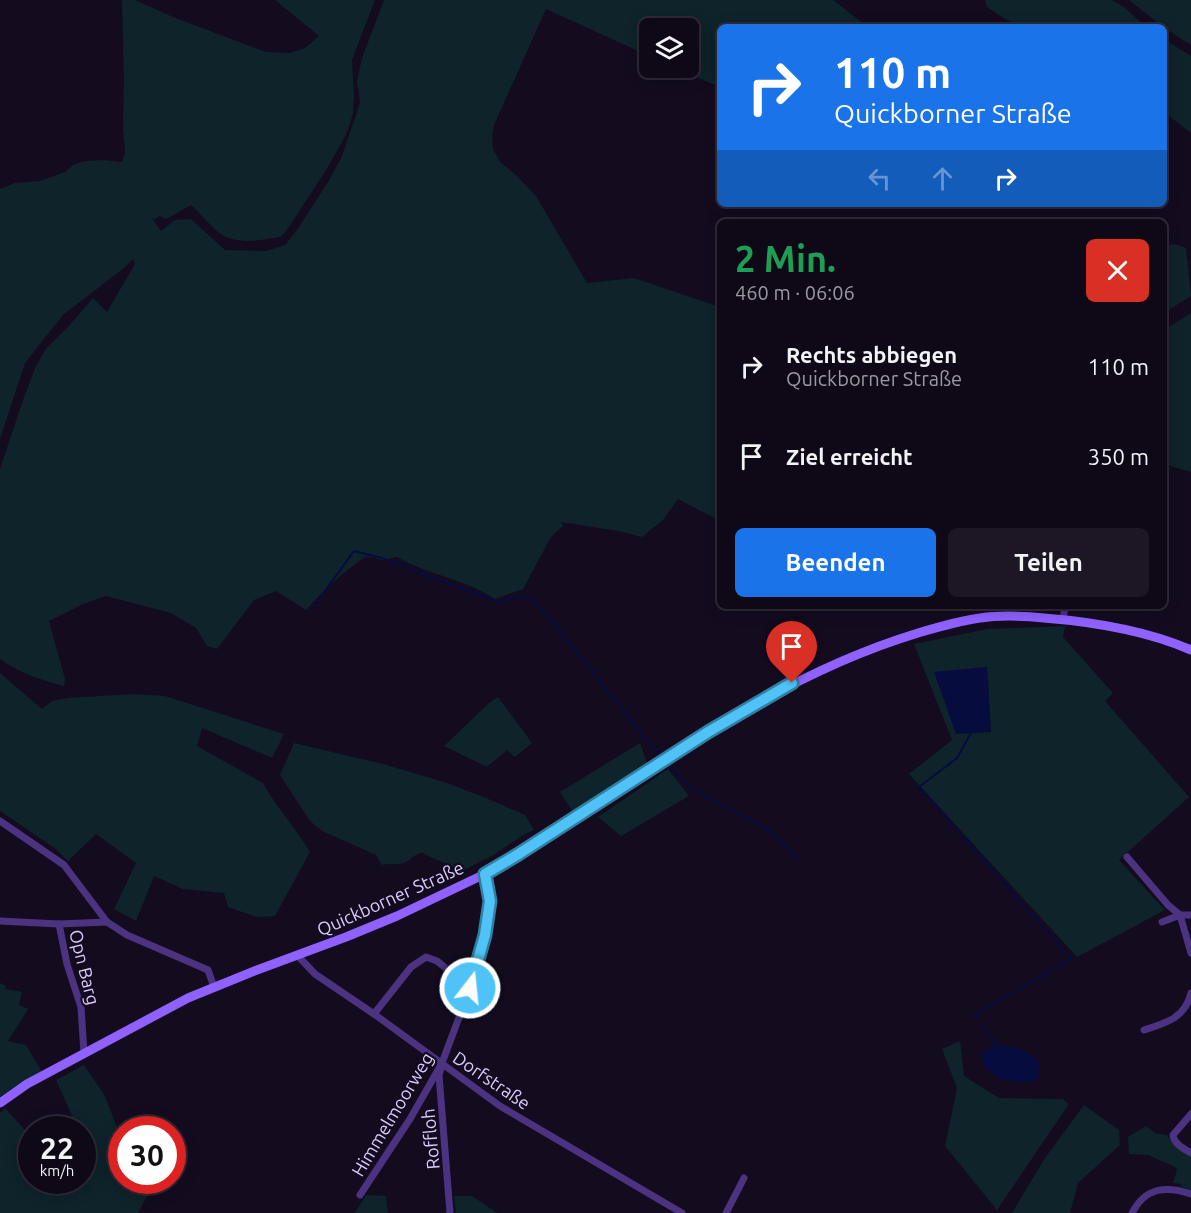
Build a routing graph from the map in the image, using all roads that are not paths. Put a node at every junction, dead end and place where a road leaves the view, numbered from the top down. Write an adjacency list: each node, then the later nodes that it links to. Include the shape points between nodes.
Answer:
1 (1065, 609): 2 (street)
2 (1063, 620): 3 (main road, Quickborner Straße, via 1121,628); 6 (main road, Quickborner Straße, via 981,618 922,632 847,658 751,707)
3 (1191, 650)
4 (0, 821): 10 (street, via 64,866)
5 (1127, 857): 7 (street)
6 (485, 874): 14 (main road, Quickborner Straße, via 397,916); 16 (street, Himmelmoorweg, via 490,901)
7 (1180, 915): 8 (street); 11 (street); 13 (street)
8 (1191, 915)
9 (0, 921): 12 (street)
10 (107, 922): 12 (street); 15 (street, via 127,935 208,970)
11 (1162, 922)
12 (59, 924): 20 (street, Opn Barg, via 81,1007)
13 (1191, 953)
14 (297, 955): 15 (main road, Quickborner Straße); 18 (street, Dorfstraße, via 315,974)
15 (214, 987): 20 (main road, Quickborner Straße)
16 (470, 988): 18 (street, via 426,957 411,967); 21 (street, Himmelmoorweg)
17 (1191, 993): 19 (street, via 1175,1017)
18 (374, 1014): 21 (street, Dorfstraße)
19 (1144, 1030)
20 (84, 1053): 22 (main road, Quickborner Straße)
21 (442, 1064): 27 (street, Himmelmoorweg); 28 (street, Roffloh); 29 (street, Dorfstraße, via 500,1106)
22 (0, 1103)
23 (1191, 1114): 24 (street, via 1173,1135 1177,1144)
24 (1191, 1153)
25 (744, 1178): 30 (street)
26 (1191, 1194): 31 (street, via 1160,1190 1144,1197)
27 (360, 1195)
28 (450, 1213)
29 (682, 1213)
30 (726, 1213)
31 (1132, 1213)

